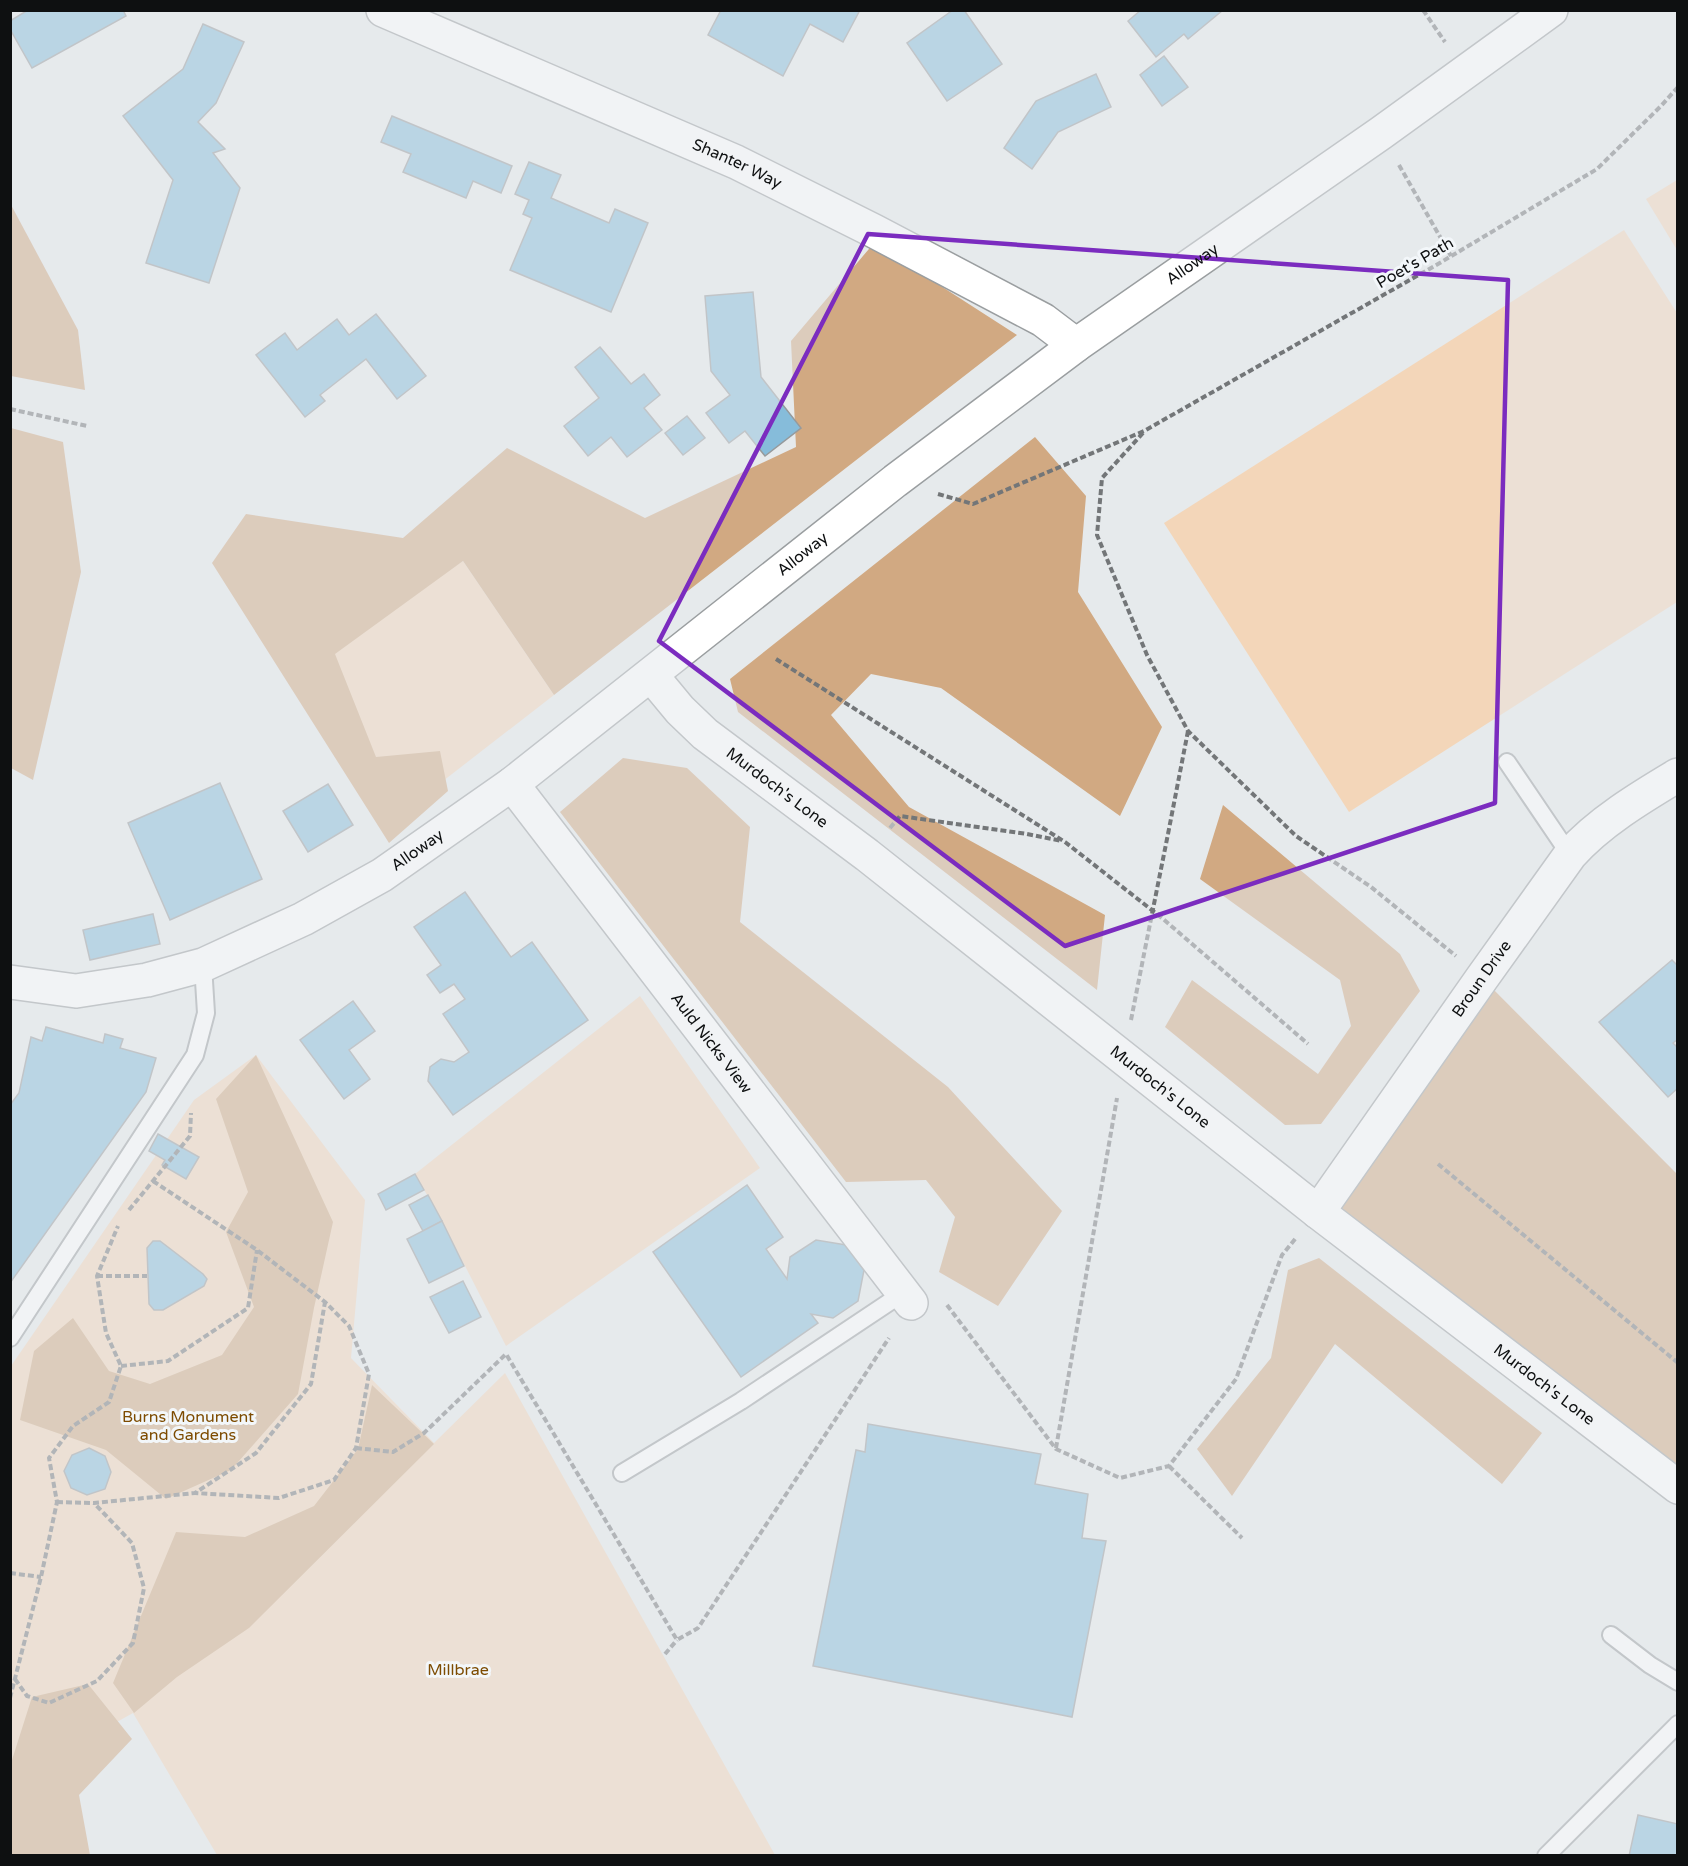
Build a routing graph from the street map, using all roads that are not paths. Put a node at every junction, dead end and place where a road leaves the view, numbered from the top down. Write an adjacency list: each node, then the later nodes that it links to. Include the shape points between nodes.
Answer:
1 (383, 10): 3 (street, Shanter Way, via 736,162 1043,320)
2 (1551, 10): 3 (street, Alloway)
3 (1077, 345): 4 (street, Alloway, via 895,481)
4 (651, 675): 7 (street, Alloway); 11 (street, Murdoch's Lone, via 705,734 867,855)
5 (1506, 762): 8 (lane)
6 (1677, 775): 8 (street, Broun Drive, via 1583,840)
7 (512, 784): 9 (street, Alloway, via 382,875 303,919); 12 (street, Auld Nicks View)
8 (1570, 855): 11 (street, Broun Drive)
9 (203, 965): 10 (street, Alloway, via 147,980 76,991); 13 (lane, via 206,1012 195,1055)
10 (10, 982)
11 (1318, 1212): 15 (street, Murdoch's Lone)
12 (907, 1298): 14 (lane)
13 (10, 1338)
14 (622, 1473)
15 (1677, 1487)
16 (1611, 1635): 17 (lane)
17 (1677, 1682)
18 (1677, 1725): 19 (lane)
19 (1546, 1856)

